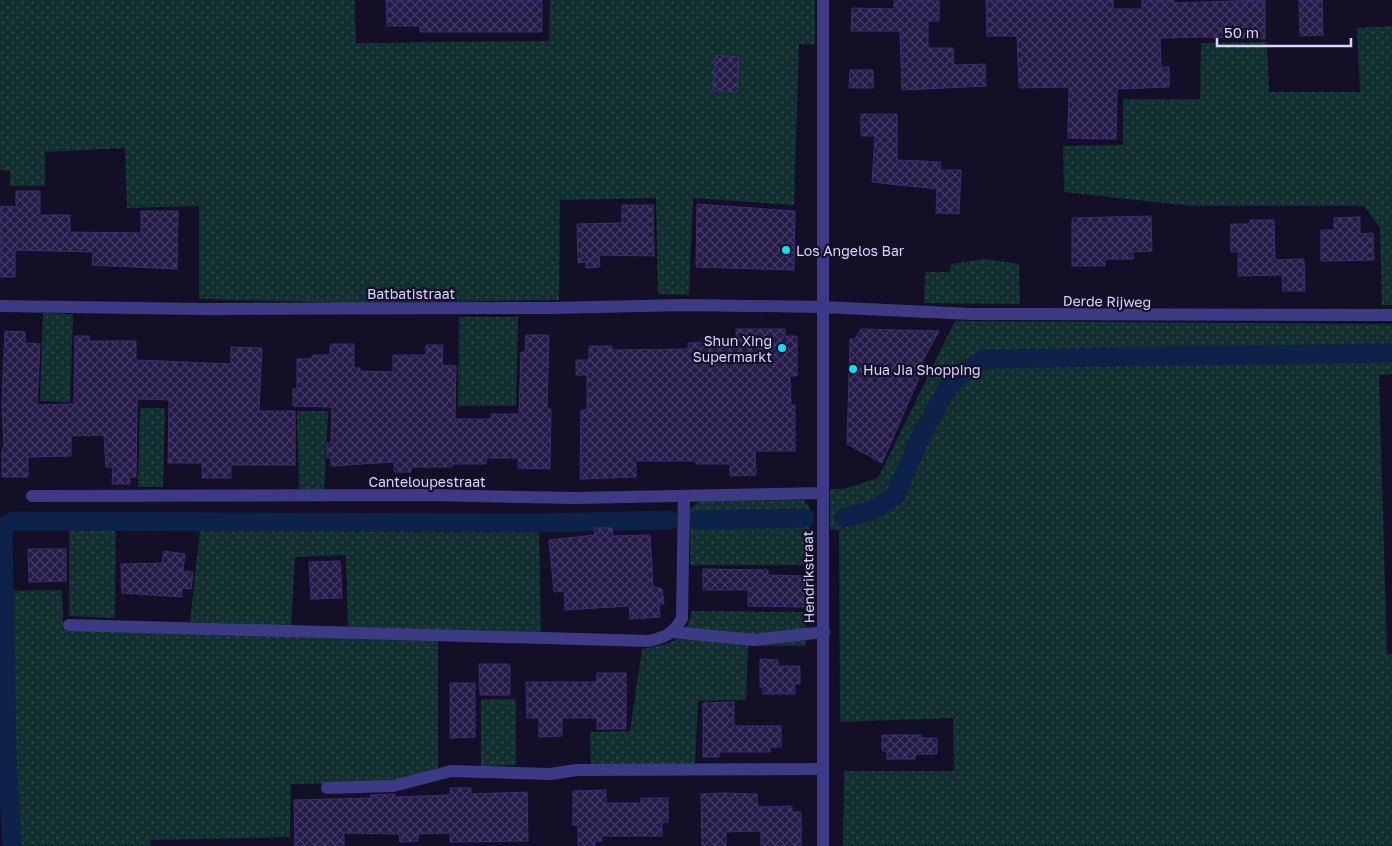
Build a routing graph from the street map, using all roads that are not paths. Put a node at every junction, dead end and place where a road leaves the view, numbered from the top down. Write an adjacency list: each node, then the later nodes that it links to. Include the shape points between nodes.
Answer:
1 (823, 0): 3 (street, Hendrikstraat)
2 (0, 306): 3 (street, Batbatistraat, via 205,309)
3 (822, 307): 4 (street, Derde Rijweg, via 972,314); 5 (street, Hendrikstraat)
4 (1392, 315)
5 (822, 493): 7 (street, Canteloupestraat); 10 (street, Hendrikstraat)
6 (32, 496): 7 (street, Canteloupestraat)
7 (684, 496): 9 (street, via 683,607 682,618)
8 (69, 625): 9 (street, via 648,640)
9 (673, 632): 10 (street, via 754,640)
10 (824, 632): 11 (street, Hendrikstraat)
11 (823, 768): 12 (street, via 576,770 551,774 451,771 393,786); 13 (street, Hendrikstraat)
12 (327, 788)
13 (823, 846)

